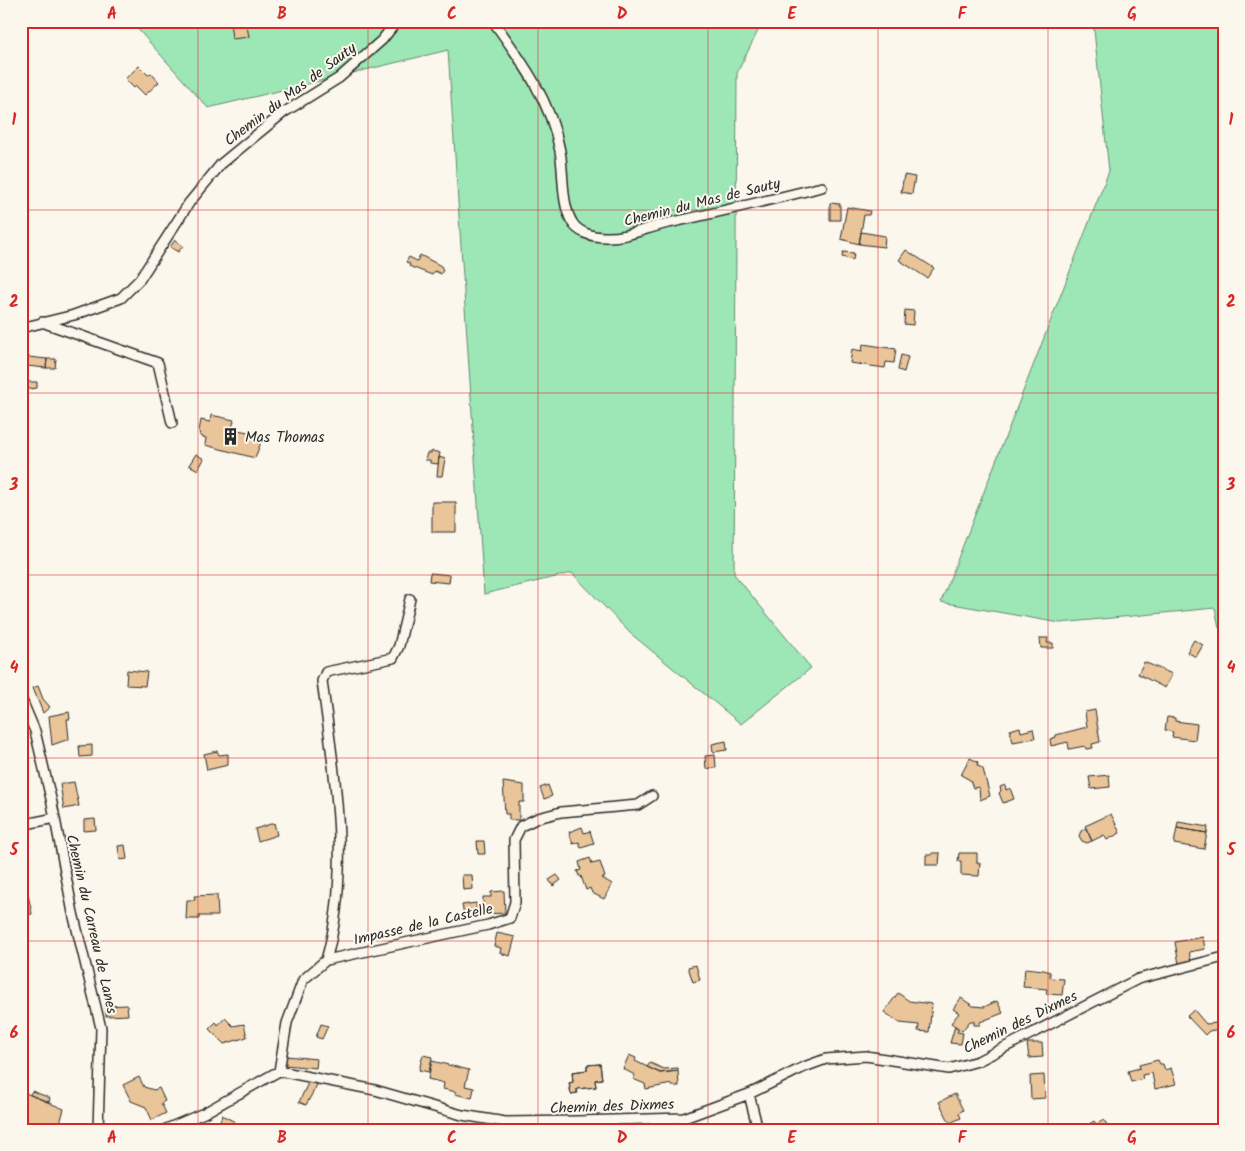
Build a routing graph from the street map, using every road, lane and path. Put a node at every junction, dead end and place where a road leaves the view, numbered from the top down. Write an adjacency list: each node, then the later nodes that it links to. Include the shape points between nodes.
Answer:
1 (397, 21): 4 (street, Chemin du Mas de Sauty, via 382,40 339,78 283,113 221,164 189,203 140,279 121,298 74,315)
2 (493, 21): 3 (street, Chemin du Mas de Sauty, via 525,64 544,98 560,150 565,196 572,223 585,234 604,238 626,236)
3 (822, 187)
4 (42, 322): 5 (street, Chemin du Mas de Sauty); 6 (street, via 158,364)
5 (21, 328)
6 (172, 423)
7 (410, 599): 13 (street, via 393,658 326,672 322,681 338,823 335,927)
8 (21, 698): 10 (street, Chemin du Carreau de Lanes, via 35,731)
9 (652, 796): 13 (street, Impasse de la Castelle, via 638,805 562,812 521,826 514,840 515,902 510,918)
10 (55, 818): 11 (street); 16 (street, Chemin du Carreau de Lanes, via 72,913 101,1028)
11 (21, 825)
12 (1224, 956): 15 (street, Chemin des Dixmes, via 1138,979 978,1061 949,1069 866,1056 826,1059)
13 (326, 960): 14 (street, via 304,980 287,1023)
14 (278, 1070): 15 (street, Chemin des Dixmes, via 375,1090 462,1115 505,1122 684,1118); 17 (street, via 204,1113)
15 (749, 1094): 18 (street)
16 (98, 1130)
17 (164, 1130)
18 (758, 1130)

